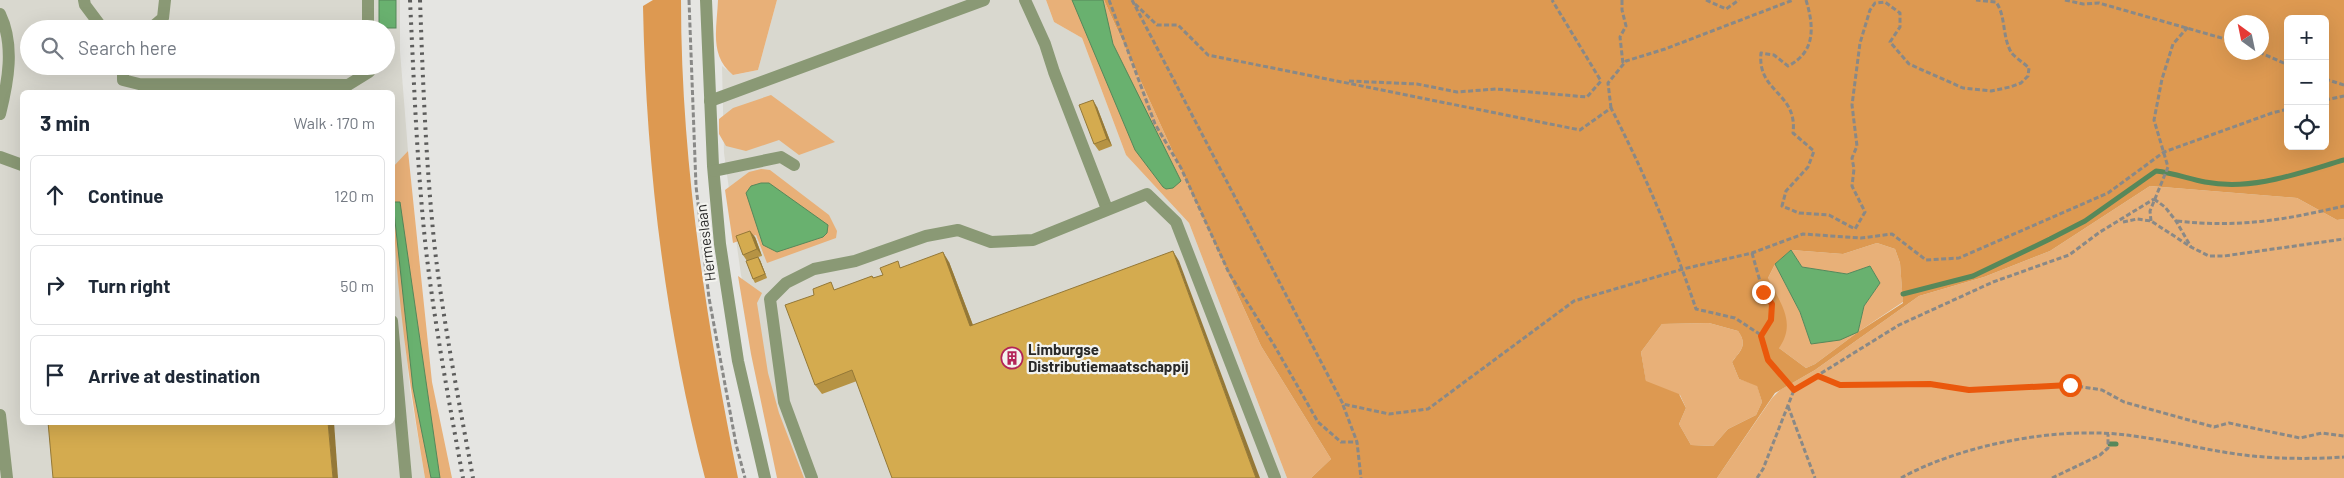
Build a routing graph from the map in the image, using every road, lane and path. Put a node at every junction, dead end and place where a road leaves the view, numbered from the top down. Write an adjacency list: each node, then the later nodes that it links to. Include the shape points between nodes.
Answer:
1 (84, 0): 18 (street)
2 (165, 0): 19 (street)
3 (368, 0): 20 (street)
4 (706, 0): 35 (street, Hermeslaan)
5 (984, 0): 35 (street)
6 (1025, 0): 46 (street, via 1045,44)
7 (1109, 0): 65 (path, via 1155,124 1181,168 1229,273 1318,422 1341,442)
8 (1552, 0): 30 (path)
9 (1622, 0): 25 (path, via 1626,26 1620,37)
10 (1706, 0): 11 (path, via 1726,9)
11 (1738, 0)
12 (1793, 0): 25 (path)
13 (1806, 0): 50 (path, via 1812,30 1809,44 1798,61 1788,66 1774,55 1761,53 1760,65 1764,75 1790,106 1795,118 1794,133 1814,151 1808,168 1786,191 1782,206 1799,213 1829,215)
14 (1976, 0): 50 (path, via 1996,2 2000,8 2002,27 2011,53 2029,68 2028,76 2021,83 1991,91 1963,88 1909,64 1890,42 1900,27 1900,14 1884,2 1875,2 1870,10 1858,51 1852,105 1857,146 1852,158 1852,186 1865,212)
15 (2065, 0): 21 (path, via 2099,3)
16 (1133, 1): 29 (path, via 1157,25 1178,25 1208,55); 60 (path)
17 (0, 14): 38 (street, via 8,50 8,82)
18 (96, 20)
19 (161, 20)
20 (368, 20)
21 (2188, 27): 22 (path); 39 (path, via 2173,44 2154,120)
22 (2224, 38)
23 (2269, 56): 24 (path)
24 (2284, 63)
25 (1623, 64): 31 (path)
26 (123, 75): 27 (street, via 123,80 139,84 348,85)
27 (364, 75)
28 (2329, 80): 32 (path)
29 (1338, 81): 30 (path, via 1416,84 1456,92 1496,89 1587,97); 36 (path, via 1580,130)
30 (1601, 81): 31 (path)
31 (1608, 83): 36 (path)
32 (2344, 85)
33 (2344, 96): 34 (path)
34 (2329, 99)
35 (710, 101): 43 (street, Hermeslaan)
36 (1611, 108): 55 (path, via 1631,146)
37 (2284, 110): 39 (path)
38 (0, 114)
39 (2164, 152): 44 (path, via 2168,167); 51 (path, via 2108,193 1959,258 1926,260 1892,234)
40 (0, 156): 41 (street)
41 (20, 165)
42 (794, 166): 43 (street, via 781,157)
43 (714, 171): 69 (street, Hermeslaan, via 720,244 738,361)
44 (2154, 199): 47 (path); 48 (path); 49 (path)
45 (2344, 206): 48 (path, via 2284,220 2238,224)
46 (1107, 209): 70 (street, via 1033,240 992,242 958,230 926,236 855,261 814,269 786,283 770,299 784,402); 71 (street, via 1147,194 1176,222)
47 (2151, 220): 49 (path); 53 (path)
48 (2176, 220): 53 (path)
49 (2120, 222): 58 (path, via 2069,255 1993,282 1899,325)
50 (1855, 229): 51 (path)
51 (1861, 238): 54 (path, via 1803,234)
52 (2344, 239): 53 (path, via 2224,256 2209,256)
53 (2191, 247)
54 (1752, 253): 55 (path); 56 (path, via 1763,292 1772,304 1771,320)
55 (1683, 269): 56 (path, via 1696,309 1735,318); 60 (path, via 1574,301 1428,409 1389,414)
56 (1761, 336): 59 (path, via 1768,360)
57 (395, 355): 68 (street)
58 (1818, 376): 59 (path); 64 (path, via 1840,385 1930,384 1969,390 2070,385 2102,390 2124,402 2214,427 2229,423 2300,438 2322,433)
59 (1794, 390): 61 (path)
60 (1343, 404): 65 (path)
61 (1788, 406): 73 (path); 74 (path)
62 (0, 415): 67 (street)
63 (2108, 434): 66 (path, via 2132,435 2253,456); 75 (path, via 2015,439 1964,451); 76 (path, via 2108,448 2100,455)
64 (2344, 436)
65 (1357, 442): 72 (path)
66 (2344, 457)
67 (7, 478)
68 (406, 478)
69 (765, 478)
70 (812, 478)
71 (1275, 478)
72 (1361, 478)
73 (1757, 478)
74 (1815, 478)
75 (1901, 478)
76 (2052, 478)

